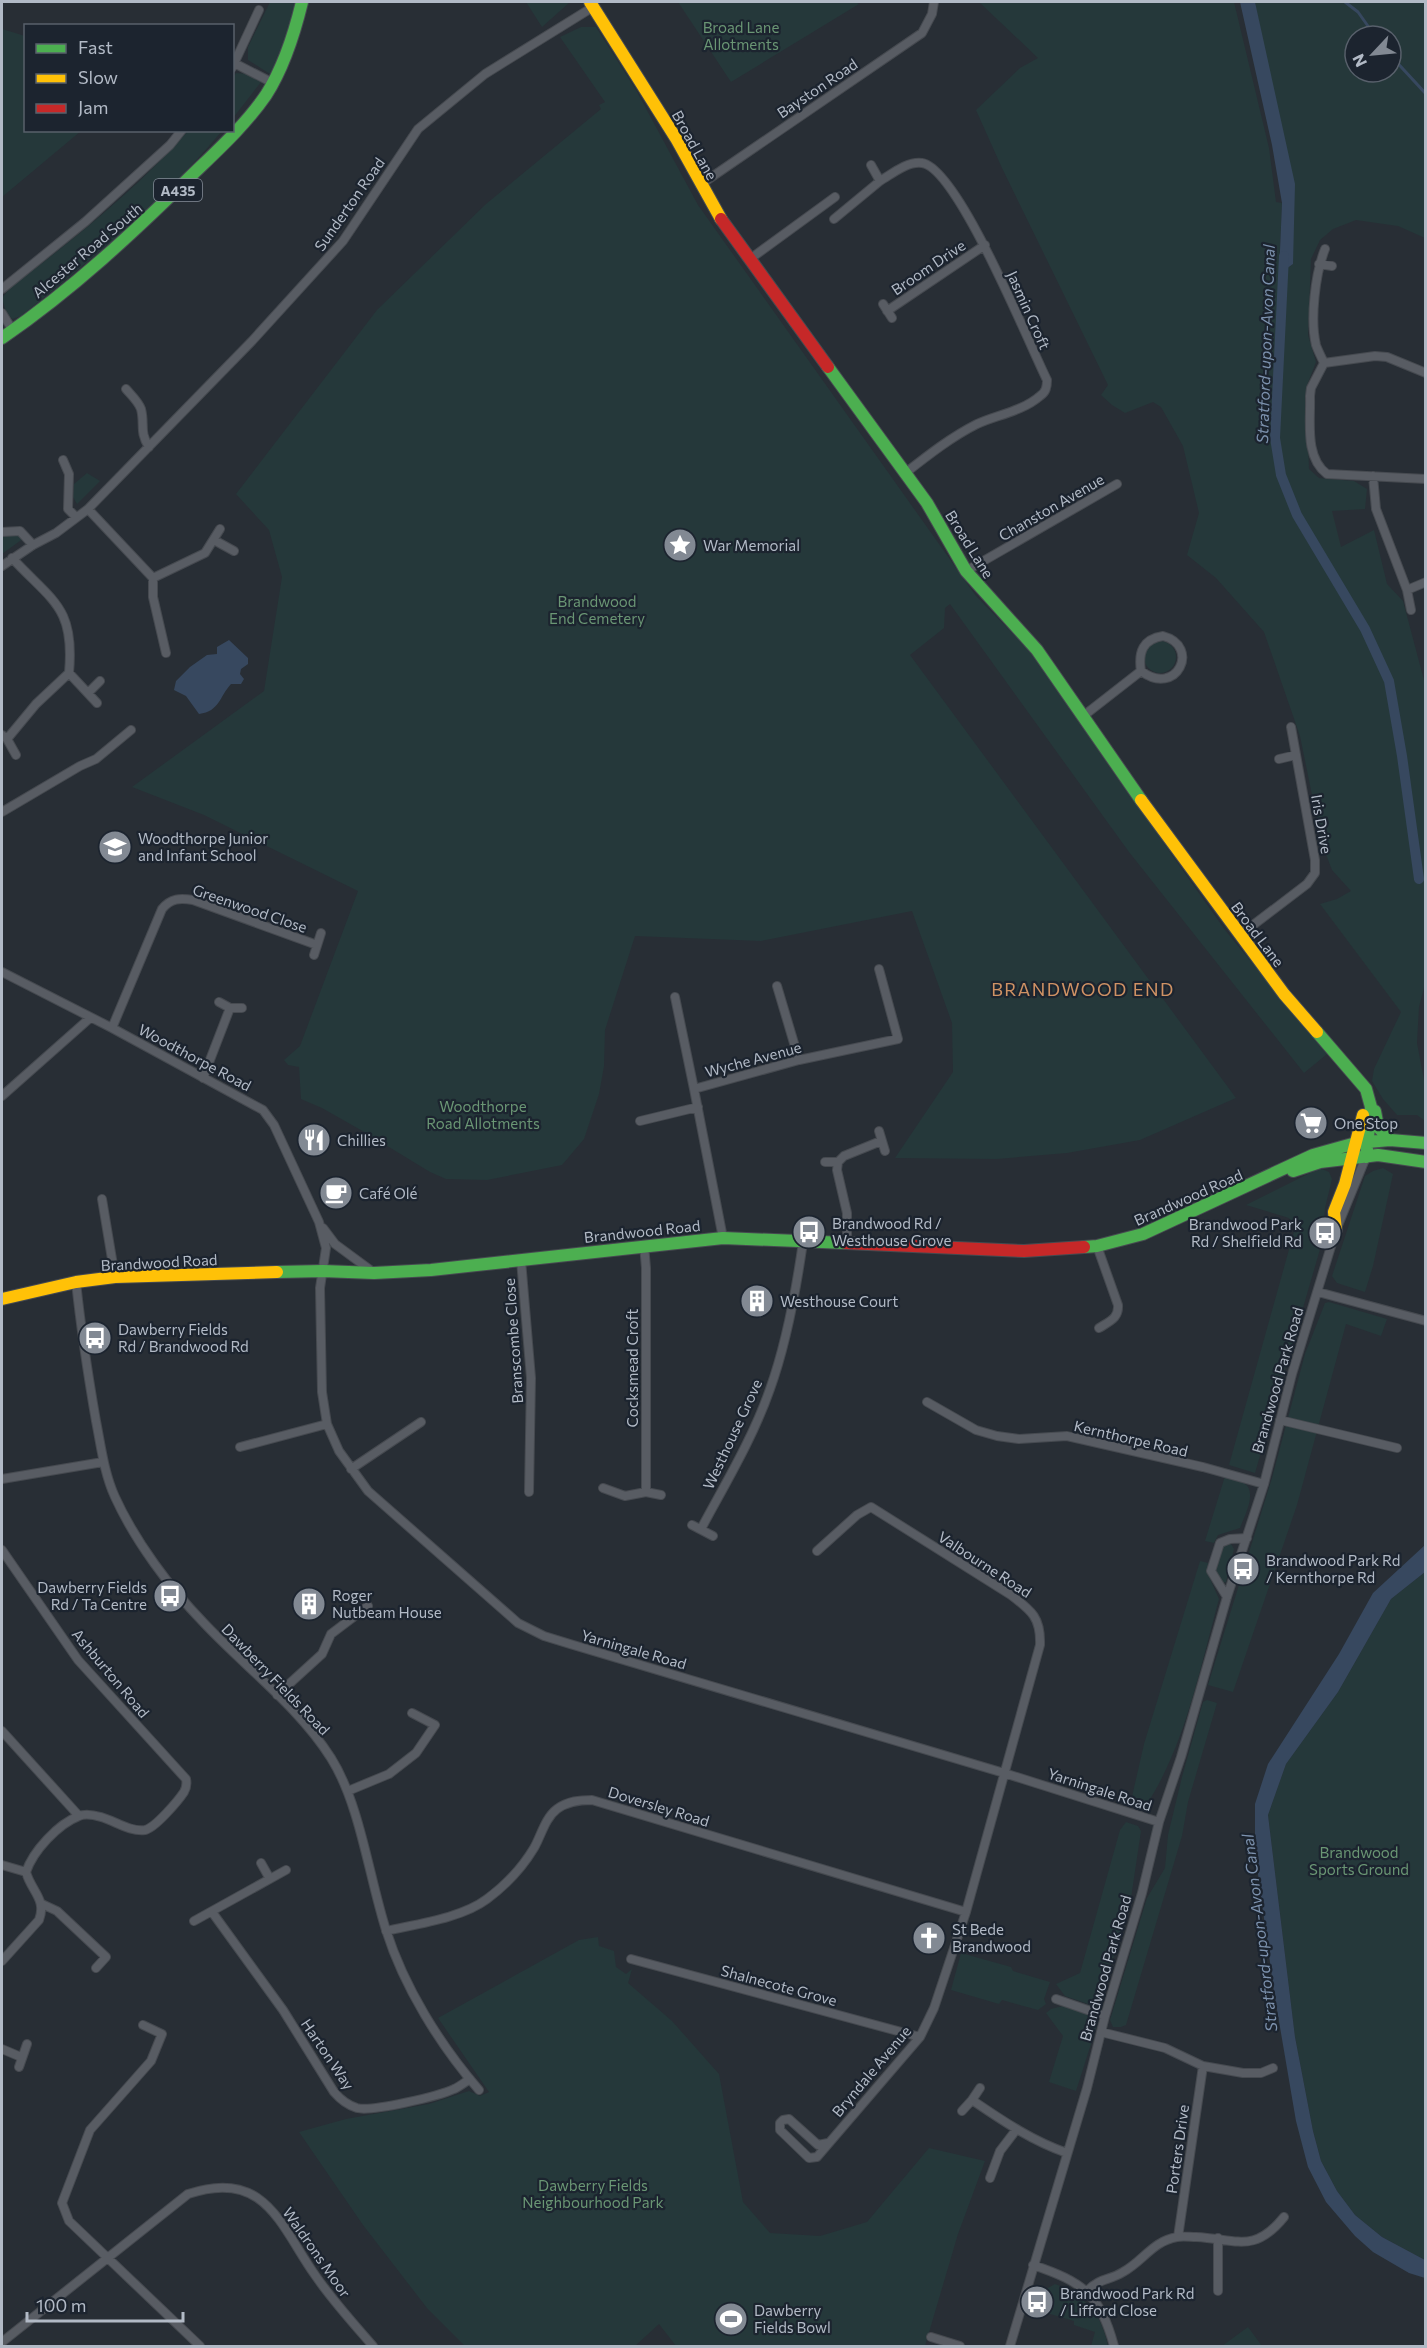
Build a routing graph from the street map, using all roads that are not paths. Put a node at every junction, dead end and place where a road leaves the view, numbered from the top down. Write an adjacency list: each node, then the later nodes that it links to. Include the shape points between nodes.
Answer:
1 (302, 2): 6 (main road, Alcester Road South / A435)
2 (934, 2): 12 (street, Bayston Road, via 922,33)
3 (592, 4): 12 (main road, Broad Lane, via 662,115); 28 (street, Sunderton Road, via 485,74 418,129 343,241)
4 (259, 10): 5 (street)
5 (234, 66): 6 (street)
6 (273, 83): 9 (main road, Alcester Road South / A435)
7 (180, 132): 20 (street, via 85,222)
8 (234, 132): 23 (main road, Alcester Road South / A435, via 151,217 77,283)
9 (234, 132)
10 (872, 165): 11 (street)
11 (880, 181): 14 (street); 15 (street, Jasmin Croft, via 913,163 923,163 934,170)
12 (700, 185): 17 (main road, Broad Lane)
13 (835, 197): 17 (street)
14 (834, 219)
15 (985, 245): 21 (street, Broom Drive); 30 (street, Jasmin Croft, via 1047,380 1047,388 1028,404 975,425)
16 (1325, 249): 18 (street)
17 (750, 259): 30 (main road, Broad Lane)
18 (1319, 264): 19 (street); 25 (street, via 1314,313 1316,345)
19 (1332, 266)
20 (2, 289)
21 (887, 311)
22 (2, 313): 23 (street)
23 (13, 330): 24 (main road, Alcester Road South / A435)
24 (2, 338)
25 (1324, 363): 26 (street, via 1386,357); 31 (street, via 1310,396 1316,463 1327,474)
26 (1425, 373)
27 (126, 389): 28 (street, via 141,410 142,432)
28 (149, 447): 34 (street, Sunderton Road)
29 (63, 460): 35 (street, via 70,482 68,509)
30 (904, 474): 43 (main road, Broad Lane, via 927,503)
31 (1373, 476): 32 (street); 46 (street, via 1376,508)
32 (1425, 479)
33 (1117, 484): 43 (street, Chanston Avenue)
34 (88, 508): 35 (street, Sunderton Road); 44 (street)
35 (76, 517): 39 (street, Sunderton Road)
36 (220, 529): 38 (street)
37 (2, 532): 39 (street, via 20,531)
38 (214, 540): 40 (street); 44 (street, via 205,553)
39 (33, 545): 41 (street, Sunderton Road)
40 (234, 551)
41 (12, 558): 42 (street, Sunderton Road); 50 (street, via 59,606 68,623)
42 (2, 566)
43 (966, 571): 54 (main road, Broad Lane, via 1037,650)
44 (153, 578): 48 (street, via 153,597)
45 (1425, 582): 46 (street)
46 (1407, 590): 47 (street)
47 (1411, 610)
48 (166, 653)
49 (1141, 671): 49 (street, via 1139,660 1146,642 1163,636 1179,644 1181,668 1169,678 1160,680); 54 (street)
50 (69, 673): 52 (street); 57 (street)
51 (100, 681): 52 (street)
52 (88, 693): 53 (street)
53 (97, 703)
54 (1082, 717): 63 (main road, Broad Lane)
55 (1291, 727): 59 (street, Iris Drive)
56 (131, 730): 61 (street, via 96,759)
57 (4, 737): 58 (street)
58 (16, 754)
59 (1296, 755): 60 (street); 63 (street, Iris Drive, via 1315,873 1307,884)
60 (1279, 759)
61 (2, 812)
62 (321, 933): 64 (street, Greenwood Close)
63 (1240, 934): 77 (main road, Broad Lane, via 1284,994)
64 (317, 945): 65 (street, Greenwood Close); 74 (street, Greenwood Close, via 193,900 180,898 169,902 162,909)
65 (314, 955)
66 (879, 969): 75 (street, Wyche Avenue, via 898,1039)
67 (2, 972): 73 (street, Woodthorpe Road)
68 (777, 986): 75 (street)
69 (675, 997): 78 (street)
70 (219, 1002): 71 (street)
71 (230, 1008): 72 (street); 76 (street)
72 (242, 1008)
73 (90, 1018): 74 (street, Woodthorpe Road); 79 (street)
74 (112, 1028): 76 (street, Woodthorpe Road)
75 (799, 1060): 78 (street, Wyche Avenue)
76 (204, 1078): 94 (street, Woodthorpe Road, via 262,1110 274,1125)
77 (1359, 1079): 80 (main road, Broad Lane); 87 (main road, via 1363,1097)
78 (694, 1089): 81 (street, Wyche Avenue)
79 (2, 1096)
80 (1370, 1096): 84 (main road, Broad Lane, via 1378,1127); 87 (main road)
81 (698, 1107): 82 (street); 96 (street, Wyche Avenue)
82 (640, 1121)
83 (879, 1131): 85 (street)
84 (1390, 1140): 86 (main road); 87 (main road)
85 (881, 1142): 88 (street); 91 (street)
86 (1425, 1143)
87 (1358, 1149): 89 (main road, Brandwood Road); 95 (main road, Brandwood Park Road, via 1334,1212); 100 (main road, Brandwood Road, via 1275,1174 1143,1234)
88 (885, 1151)
89 (1366, 1157): 92 (main road, Brandwood Road, via 1397,1156); 95 (street, Brandwood Park Road)
90 (825, 1162): 91 (street)
91 (838, 1162): 98 (street, via 847,1213)
92 (1425, 1162)
93 (102, 1198): 104 (street)
94 (319, 1222): 102 (street, Woodthorpe Road, via 326,1248); 103 (street, Woodthorpe Road, via 334,1244)
95 (1336, 1230): 106 (street, Brandwood Park Road)
96 (723, 1238): 97 (main road, Brandwood Road); 99 (main road, Brandwood Road)
97 (803, 1242): 98 (main road, Brandwood Road); 125 (street, Westhouse Grove, via 796,1288 770,1390)
98 (847, 1244): 100 (main road, Brandwood Road, via 1024,1251)
99 (644, 1245): 101 (main road, Brandwood Road); 122 (street, Cocksmead Croft)
100 (1097, 1246): 109 (street, via 1118,1305 1116,1317)
101 (521, 1260): 103 (main road, Brandwood Road); 121 (street, Branscombe Close, via 531,1378)
102 (323, 1271): 103 (main road, Brandwood Road); 104 (main road, Brandwood Road); 113 (street, Yarningale Road, via 322,1392)
103 (374, 1273)
104 (115, 1277): 105 (main road, Brandwood Road)
105 (76, 1282): 107 (main road, Brandwood Road); 116 (street, Dawberry Fields Road, via 84,1354)
106 (1318, 1292): 108 (street); 111 (street, Brandwood Park Road)
107 (2, 1299)
108 (1425, 1321)
109 (1099, 1328)
110 (927, 1402): 119 (street, Kernthorpe Road, via 976,1430 998,1436 1067,1436)
111 (1280, 1420): 115 (street); 119 (street, Brandwood Park Road)
112 (421, 1422): 117 (street)
113 (327, 1424): 114 (street); 117 (street, Yarningale Road)
114 (240, 1447)
115 (1397, 1448)
116 (104, 1462): 118 (street); 132 (street, Dawberry Fields Road, via 115,1497 160,1570 204,1623)
117 (351, 1469): 135 (street, Yarningale Road, via 368,1491 504,1612 543,1636)
118 (2, 1479)
119 (1264, 1484): 127 (street, Brandwood Park Road)
120 (603, 1488): 122 (street, via 625,1496)
121 (529, 1492)
122 (646, 1492): 123 (street)
123 (661, 1495)
124 (692, 1525): 125 (street)
125 (701, 1529): 126 (street)
126 (713, 1536)
127 (1247, 1538): 130 (street, Brandwood Park Road); 130 (street, via 1220,1543 1211,1571)
128 (2, 1550): 137 (street, Ashburton Road, via 78,1660 186,1779 184,1792 147,1830 100,1816)
129 (817, 1551): 135 (street, Valbourne Road, via 871,1507 1030,1609 1038,1622 1040,1645)
130 (1227, 1597): 138 (street, Brandwood Park Road)
131 (368, 1606): 132 (street, via 331,1634 322,1654)
132 (277, 1695): 136 (street, Dawberry Fields Road, via 306,1725)
133 (412, 1713): 136 (street, via 435,1725 416,1753 389,1774)
134 (2, 1731): 137 (street)
135 (1004, 1773): 138 (street, Yarningale Road); 145 (street, Bryndale Avenue)
136 (348, 1791): 148 (street, Dawberry Fields Road)
137 (79, 1816): 142 (street, via 46,1842 29,1862)
138 (1159, 1822): 153 (street, Brandwood Park Road)
139 (261, 1863): 143 (street)
140 (2, 1865): 142 (street)
141 (286, 1870): 143 (street)
142 (26, 1872): 144 (street)
143 (270, 1878): 146 (street)
144 (42, 1904): 150 (street, via 39,1920); 151 (street, via 57,1911 106,1957)
145 (966, 1911): 148 (street, Doversley Road, via 592,1800 575,1800 557,1809 522,1866 485,1901 436,1920); 156 (street, Bryndale Avenue)
146 (212, 1912): 147 (street); 163 (street, Harton Way, via 342,2101 365,2109 453,2090)
147 (194, 1921)
148 (386, 1931): 163 (street, Dawberry Fields Road, via 417,1999)
149 (632, 1959): 156 (street, Shalnecote Grove)
150 (2, 1961)
151 (96, 1968)
152 (1056, 1999): 153 (street)
153 (1106, 2016): 155 (street, Brandwood Park Road)
154 (143, 2025): 175 (street, via 162,2034 151,2061 90,2130 63,2203 69,2221)
155 (1101, 2032): 160 (street, via 1165,2048); 170 (street, Brandwood Park Road)
156 (921, 2037): 169 (street, Bryndale Avenue)
157 (27, 2044): 159 (street)
158 (2, 2049): 159 (street)
159 (21, 2057): 161 (street)
160 (1203, 2066): 162 (street, via 1243,2073 1261,2073); 173 (street, Porters Drive)
161 (19, 2067)
162 (1273, 2067)
163 (470, 2079): 165 (street, Dawberry Fields Road)
164 (980, 2088): 166 (street)
165 (479, 2090)
166 (972, 2100): 167 (street); 168 (street)
167 (962, 2111)
168 (1016, 2130): 170 (street); 171 (street, via 1000,2151)
169 (828, 2143): 169 (street, Bryndale Avenue, via 818,2145 789,2119 780,2123 780,2130 809,2158 816,2157)
170 (1067, 2153): 176 (street, Brandwood Park Road)
171 (990, 2178)
172 (1284, 2217): 174 (street, via 1262,2239 1247,2242)
173 (1178, 2236): 174 (street); 178 (street, via 1157,2244 1123,2273 1096,2282)
174 (1218, 2238): 177 (street)
175 (108, 2258): 180 (street, Waldrons Moor); 181 (street); 182 (street, Waldrons Moor, via 188,2194 235,2189 262,2201 279,2217 314,2274)
176 (1033, 2265): 178 (street, via 1071,2279); 184 (street, Brandwood Park Road)
177 (1218, 2290)
178 (1087, 2291): 185 (street, via 1100,2308)
179 (931, 2337): 183 (street)
180 (2, 2342)
181 (200, 2346)
182 (373, 2346)
183 (960, 2346)
184 (1010, 2346)
185 (1114, 2346)

